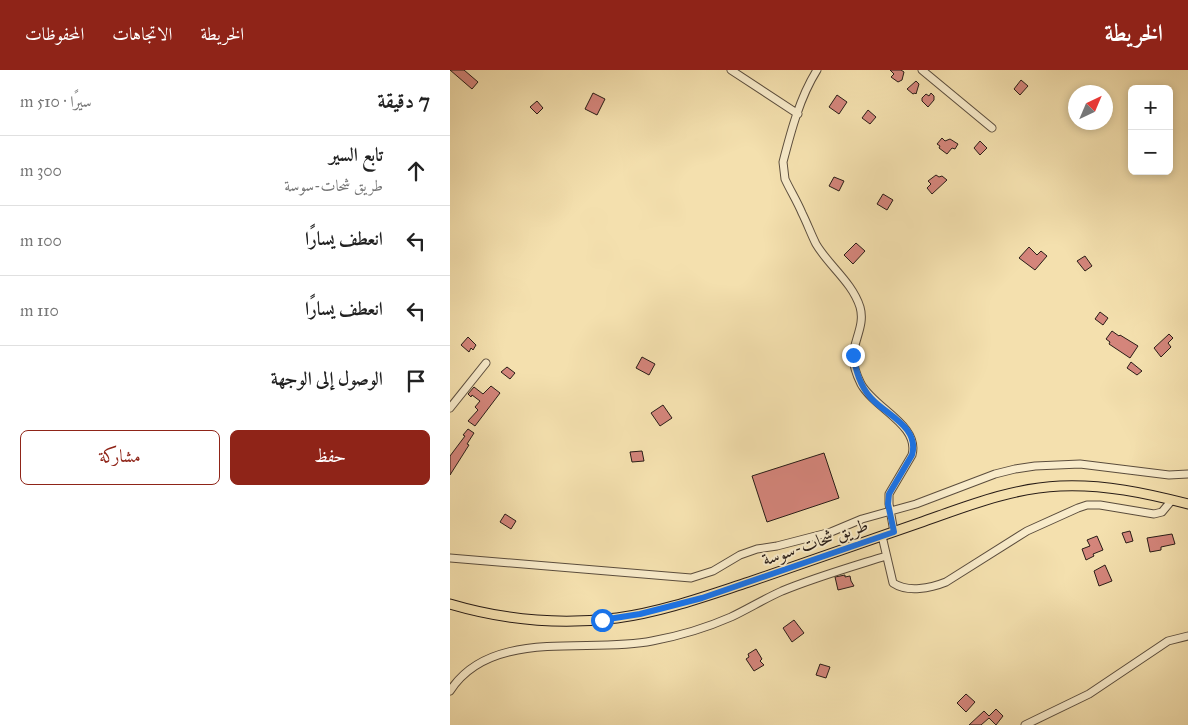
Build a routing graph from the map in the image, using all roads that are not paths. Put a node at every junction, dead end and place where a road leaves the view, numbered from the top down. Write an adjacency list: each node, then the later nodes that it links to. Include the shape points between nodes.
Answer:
1 (731, 70): 4 (street)
2 (817, 70): 4 (street)
3 (922, 70): 5 (street)
4 (798, 114): 11 (street, via 783,162 784,179 816,243 859,304 861,326 853,355 861,384 871,399 905,427 913,441 912,455 889,494)
5 (992, 128)
6 (486, 363): 7 (street)
7 (450, 408)
8 (1188, 474): 11 (street, via 1168,475 1080,464 1035,466 996,474)
9 (1172, 500): 10 (main road, طريق شحات-سوسة); 12 (main road, طريق شحات-سوسة, via 1125,490 1058,486 990,499); 14 (street, via 1162,512 1154,514 1100,505 1078,508 1027,530 959,575 935,586 894,585)
10 (1188, 504)
11 (890, 512): 12 (street); 15 (street, via 831,532 756,549 713,571 691,578)
12 (894, 532): 13 (main road, طريق شحات-سوسة)
13 (882, 536): 14 (street); 16 (main road, طريق شحات-سوسة, via 702,598 618,618 532,620)
14 (886, 556): 18 (street, via 785,590 714,624 686,633 620,646 529,647 505,653 468,671)
15 (450, 558)
16 (450, 604)
17 (1188, 636): 19 (street, via 1168,641 1088,694)
18 (450, 692)
19 (1025, 725)

